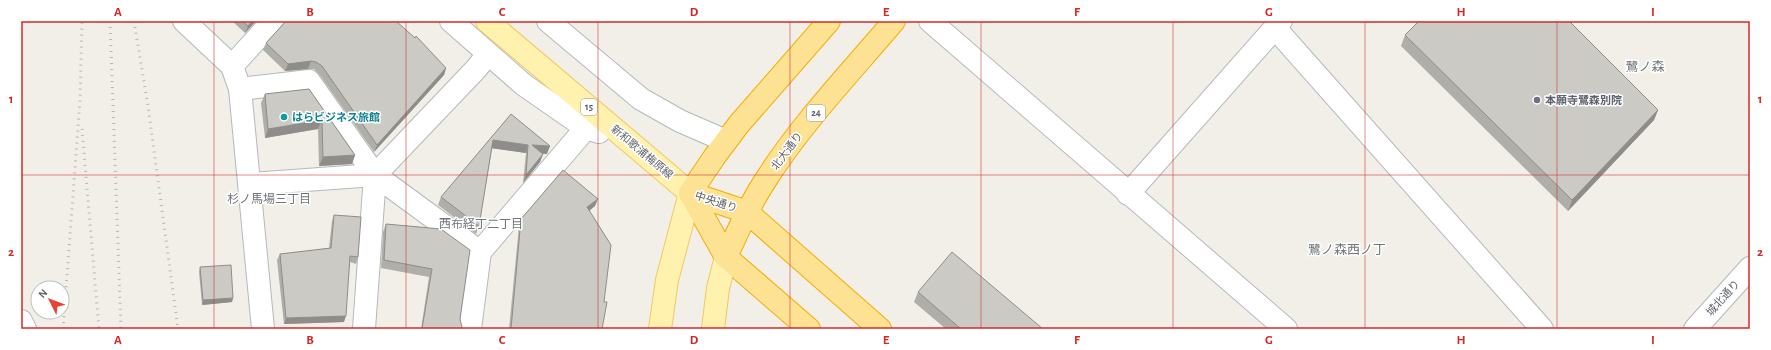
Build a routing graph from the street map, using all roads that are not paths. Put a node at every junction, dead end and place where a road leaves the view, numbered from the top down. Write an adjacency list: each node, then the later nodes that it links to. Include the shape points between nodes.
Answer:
1 (184, 21): 11 (street)
2 (273, 21): 11 (street)
3 (451, 21): 10 (street)
4 (487, 21): 14 (main road, 新和歌浦梅原線 / 15)
5 (548, 21): 15 (street, via 641,99 680,121)
6 (829, 21): 15 (highway)
7 (894, 21): 20 (highway, 北大通り / 24, via 804,128 764,181)
8 (930, 21): 19 (street)
9 (1278, 24): 19 (street); 34 (street)
10 (488, 54): 13 (street, via 524,85); 16 (street)
11 (232, 66): 12 (street)
12 (240, 90): 16 (street, via 309,81); 17 (street)
13 (586, 128): 14 (street); 21 (street)
14 (627, 140): 18 (main road, 新和歌浦梅原線 / 15)
15 (726, 142): 18 (highway)
16 (375, 174): 17 (street); 21 (street); 28 (street)
17 (250, 184): 27 (street)
18 (690, 193): 20 (highway, 中央通り); 22 (highway, 中央通り); 30 (main road, via 667,280)
19 (1128, 194): 25 (street)
20 (747, 212): 22 (highway, 24); 33 (highway, 中央通り)
21 (480, 252): 29 (street)
22 (726, 257): 31 (main road, via 718,288); 32 (highway, 中央通り)
23 (1750, 268): 35 (street, 城北通り)
24 (21, 322): 26 (street)
25 (1276, 326)
26 (25, 329)
27 (263, 329)
28 (364, 329)
29 (470, 329)
30 (660, 329)
31 (713, 329)
32 (809, 329)
33 (880, 329)
34 (1542, 329)
35 (1695, 329)

